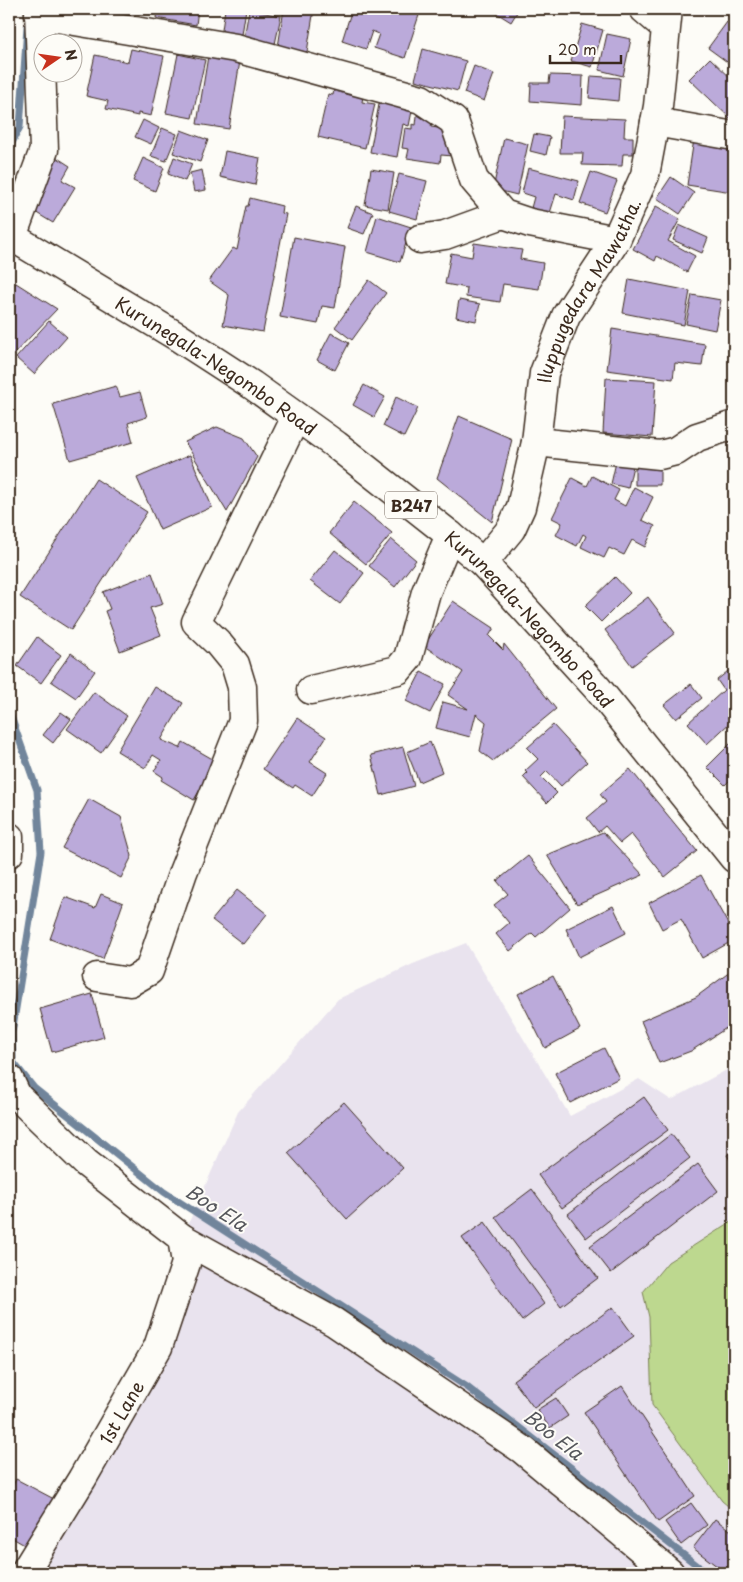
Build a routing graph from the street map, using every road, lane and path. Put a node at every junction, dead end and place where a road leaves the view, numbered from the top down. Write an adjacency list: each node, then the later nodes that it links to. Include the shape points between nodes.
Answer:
1 (644, 9): 3 (street)
2 (39, 12): 6 (street, via 236,48 421,99 454,121 474,180); 7 (street, via 44,150)
3 (667, 18): 4 (street, Iluppugedara Mawatha.)
4 (655, 122): 5 (street); 9 (street, Iluppugedara Mawatha., via 645,175)
5 (734, 136)
6 (503, 214): 8 (street, via 445,235); 9 (street)
7 (10, 236): 10 (street, Kurunegala-Negombo Road / B247, via 178,337)
8 (420, 239)
9 (616, 240): 12 (street, Iluppugedara Mawatha., via 566,316 544,373)
10 (296, 417): 13 (street, Kurunegala-Negombo Road / B247); 19 (street, via 196,622 235,664 242,687 243,721 183,872 149,971 130,982)
11 (734, 425): 12 (street, via 697,437 676,451 660,455)
12 (536, 442): 14 (street, Iluppugedara Mawatha., via 521,507 511,529)
13 (450, 535): 14 (street, Kurunegala-Negombo Road / B247); 15 (street, via 426,592 408,658 398,670)
14 (482, 563): 18 (street, Kurunegala-Negombo Road / B247, via 598,689)
15 (311, 690)
16 (9, 838): 17 (street)
17 (9, 853)
18 (734, 858)
19 (97, 977)
20 (9, 1079): 21 (street, via 17,1096 86,1164)
21 (182, 1238): 22 (street, 1st Lane, via 186,1263 158,1347); 23 (street, via 334,1322 523,1450)
22 (24, 1573)
23 (670, 1573)

